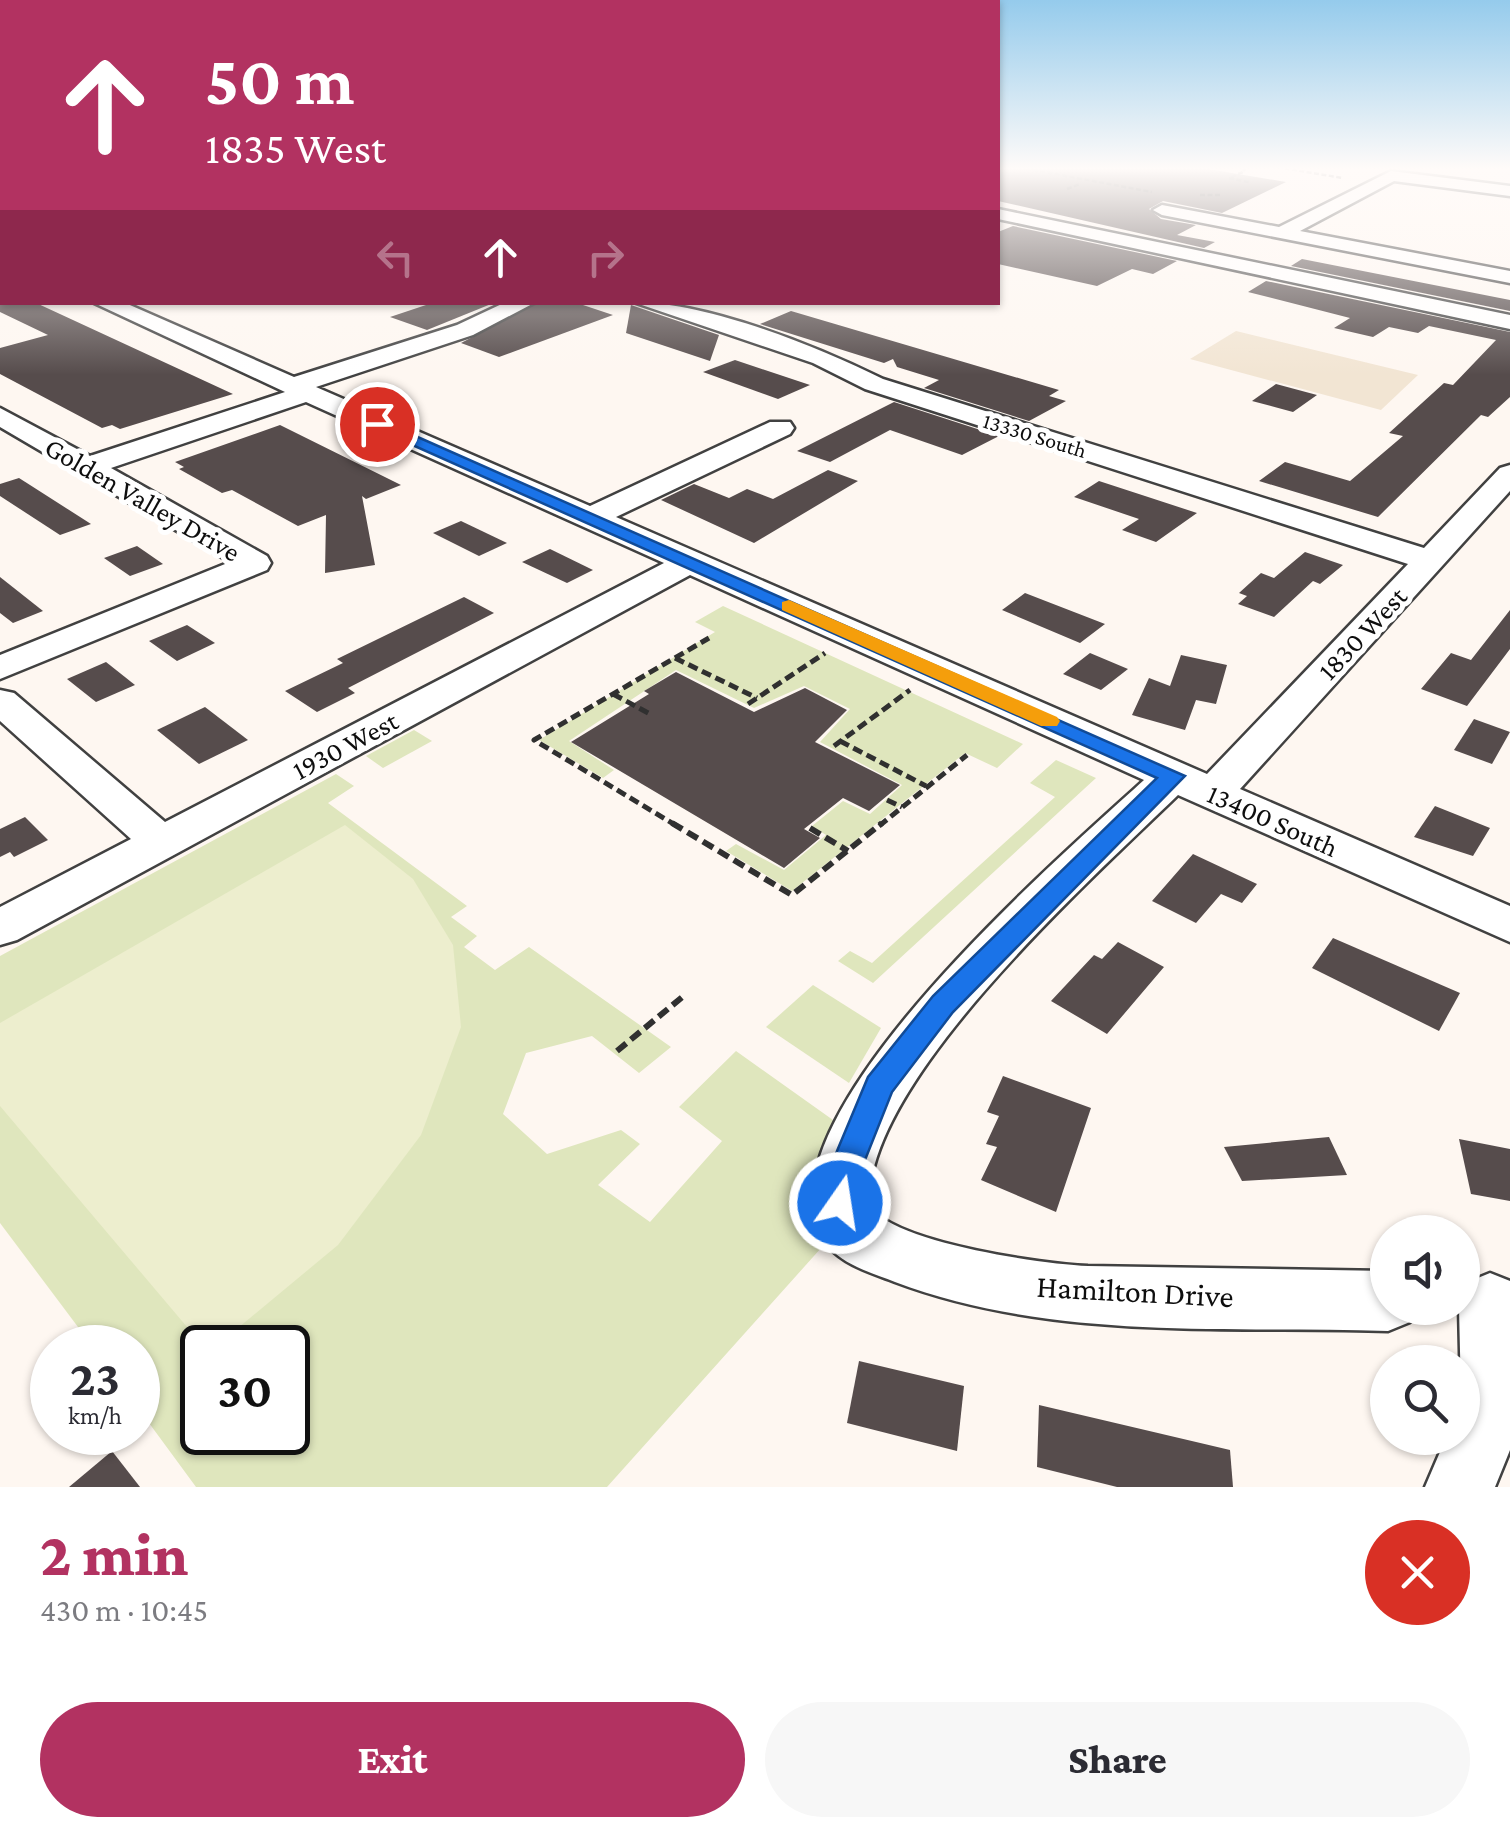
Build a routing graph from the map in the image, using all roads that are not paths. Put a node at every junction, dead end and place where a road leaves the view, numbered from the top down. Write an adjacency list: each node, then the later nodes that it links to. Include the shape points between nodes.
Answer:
1 (1104, 236): 7 (street)
2 (1299, 236): 3 (street)
3 (1510, 277)
4 (110, 305): 8 (street, 13400 South)
5 (518, 305): 8 (street)
6 (654, 305): 14 (street, 13330 South, via 822,358 874,384)
7 (1510, 322)
8 (300, 389): 11 (street); 13 (street, 13400 South)
9 (0, 416): 11 (street, Golden Valley Drive)
10 (780, 428): 13 (street)
11 (86, 466): 16 (street, Golden Valley Drive, via 255,563)
12 (1510, 474): 14 (street, 1830 West)
13 (589, 518): 15 (street, 13400 South)
14 (1430, 560): 18 (street, 1830 West)
15 (690, 562): 18 (street, 13400 South); 19 (street, 1930 West)
16 (0, 668)
17 (0, 701): 19 (street)
18 (1193, 784): 20 (street, 13400 South); 22 (street, 1830 West)
19 (162, 842): 21 (street, 1930 West)
20 (1510, 925)
21 (0, 928)
22 (943, 1004): 23 (street, Hamilton Drive, via 879,1086 845,1170 840,1203 849,1229 876,1249 1063,1294)
23 (1370, 1301)
24 (1488, 1304): 25 (street, via 1496,1366 1480,1439)
25 (1460, 1487)

